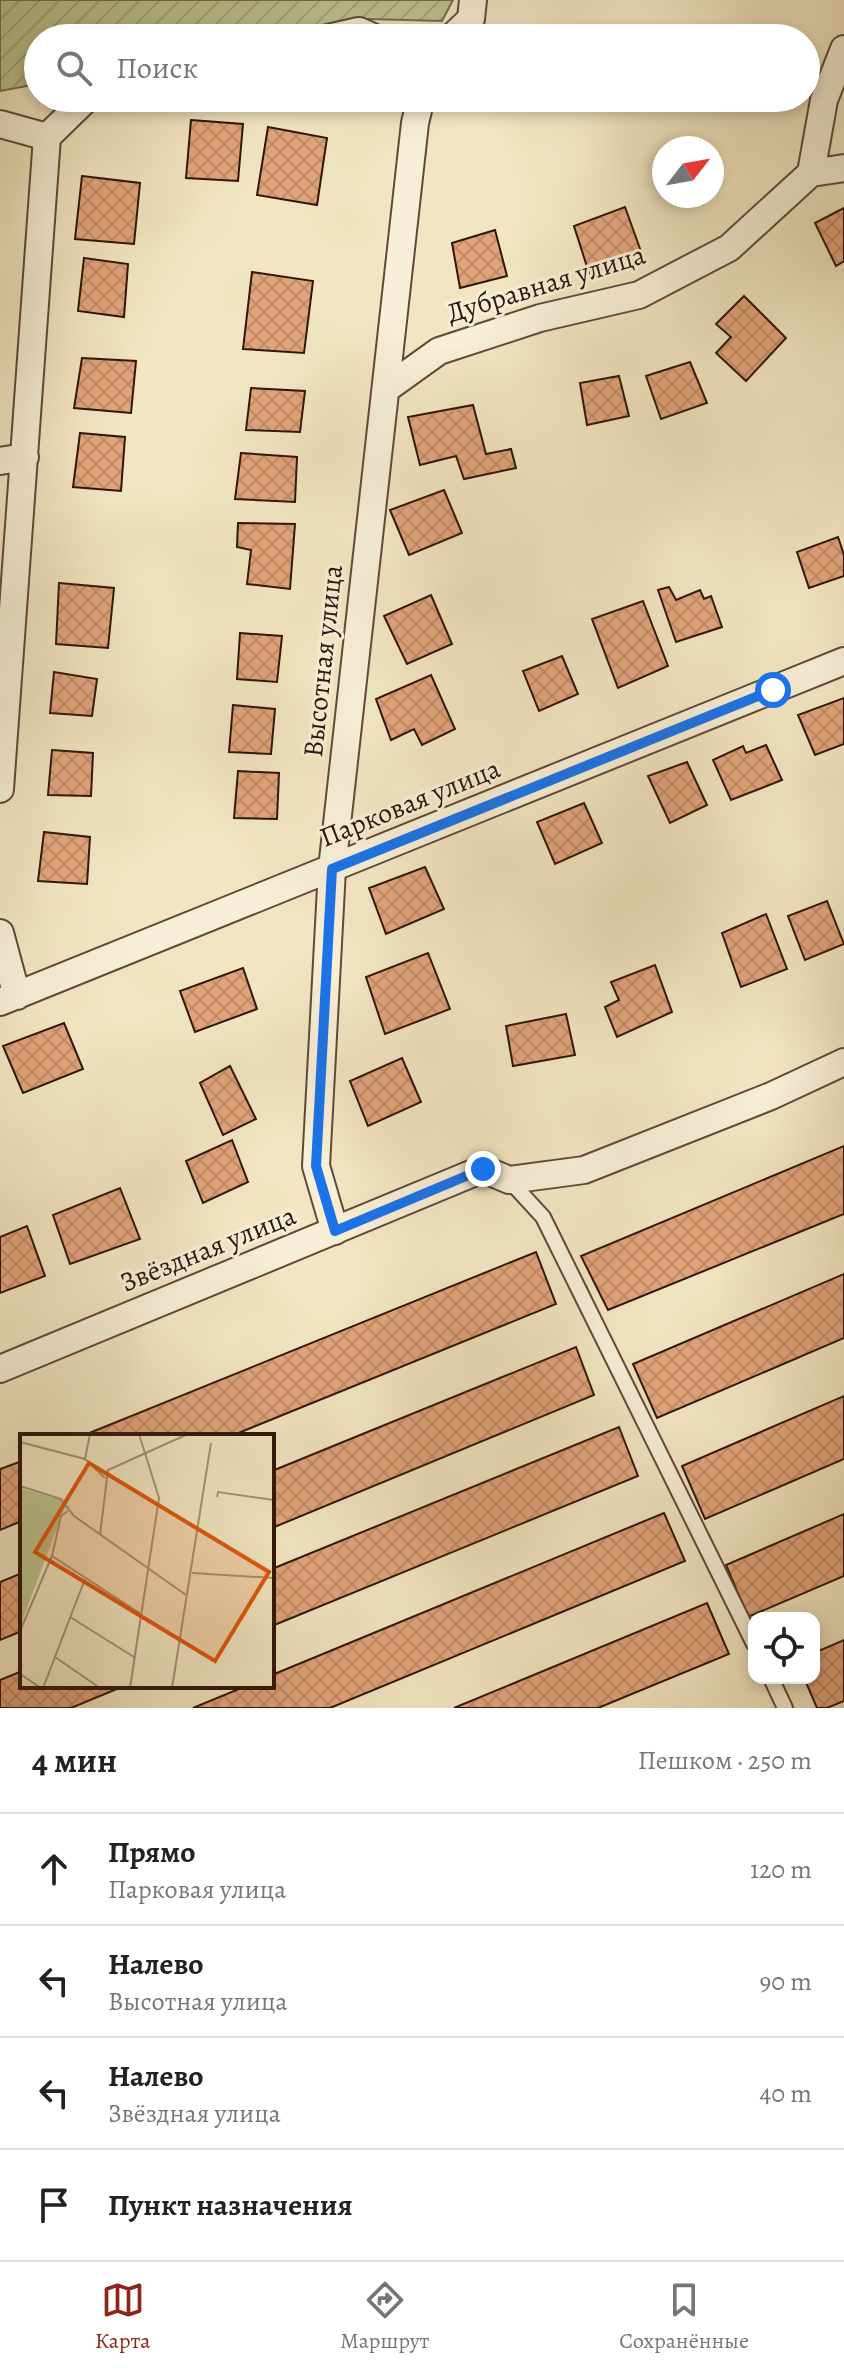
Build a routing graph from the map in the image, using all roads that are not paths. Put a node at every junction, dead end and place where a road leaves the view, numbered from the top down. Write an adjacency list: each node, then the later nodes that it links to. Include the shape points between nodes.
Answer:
1 (473, 0): 2 (street)
2 (466, 24)
3 (844, 49): 9 (street, via 824,100)
4 (73, 112): 7 (street)
5 (418, 112): 10 (street, Высотная улица)
6 (0, 124): 7 (street)
7 (47, 137): 11 (street)
8 (844, 168): 9 (street)
9 (811, 173): 10 (street, Дубравная улица, via 729,248 639,295 540,318 439,351)
10 (386, 389): 14 (street, Высотная улица)
11 (12, 459): 13 (street)
12 (844, 661): 14 (street, Парковая улица)
13 (0, 789)
14 (332, 869): 16 (street, Парковая улица); 19 (street, Высотная улица, via 316,1166)
15 (0, 933): 16 (street)
16 (9, 999)
17 (844, 1062): 18 (street, Звёздная улица, via 584,1170)
18 (509, 1180): 19 (street, Звёздная улица, via 483,1169); 21 (lane, via 543,1217)
19 (335, 1231): 20 (street, Звёздная улица)
20 (0, 1369)
21 (748, 1632)
22 (774, 1684): 23 (lane)
23 (785, 1708)

